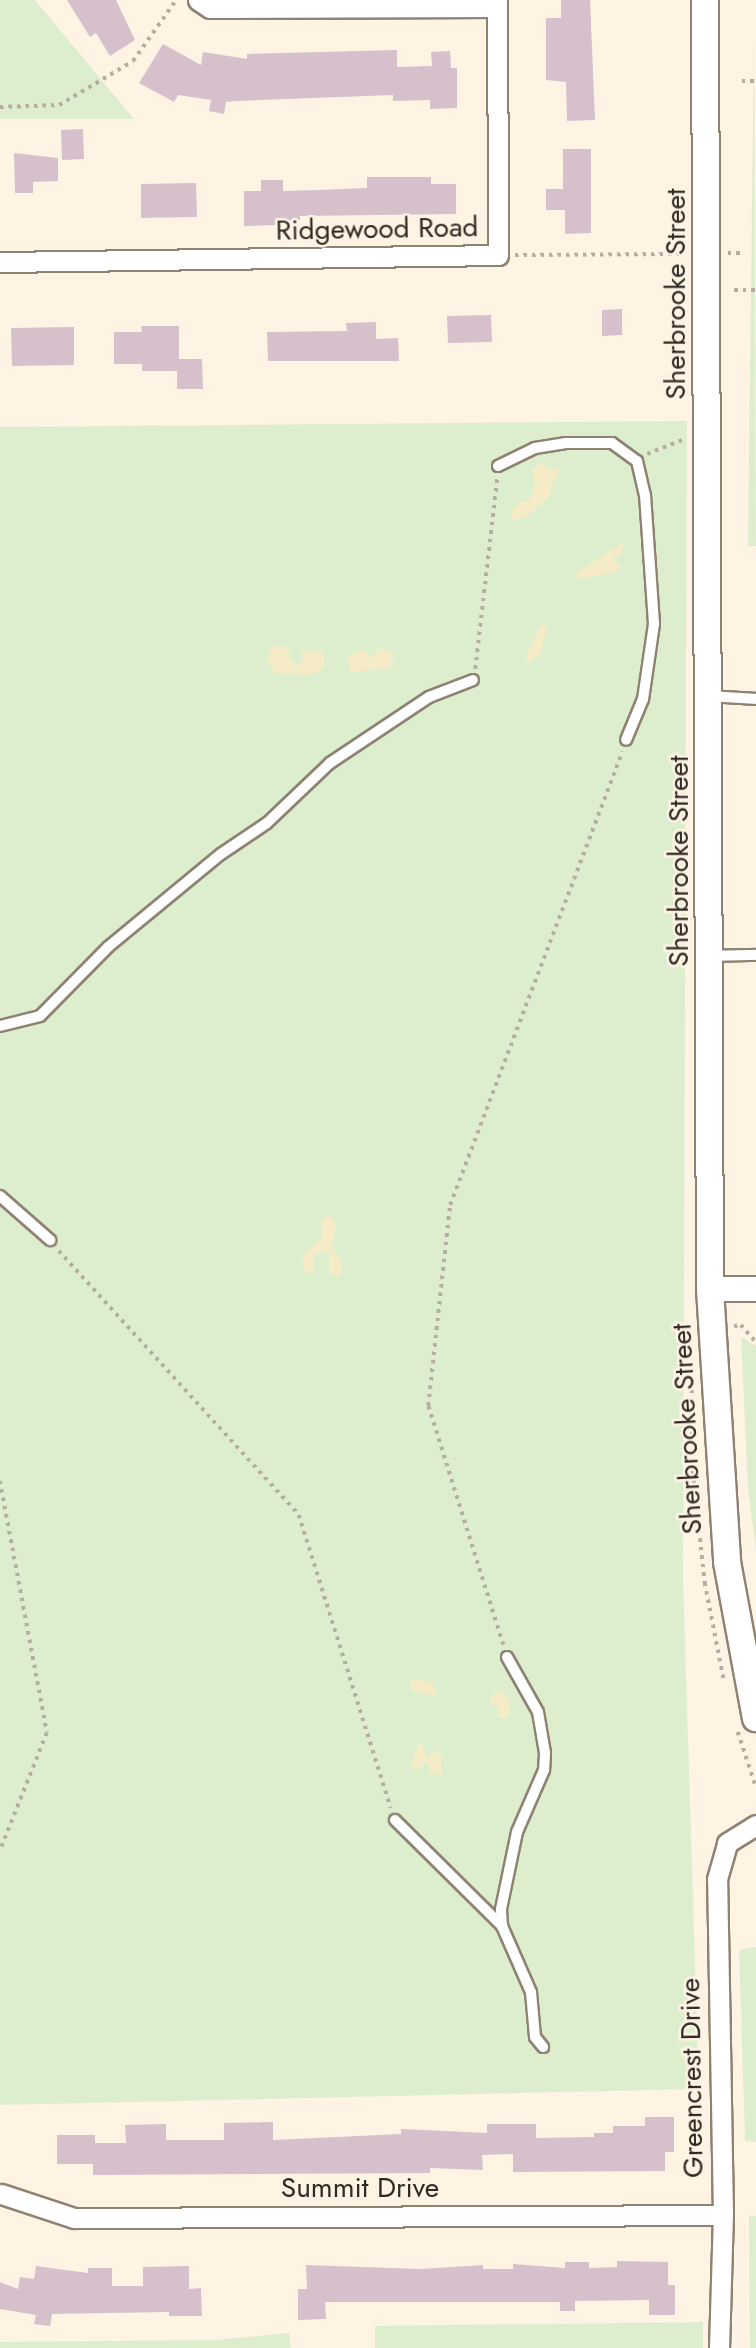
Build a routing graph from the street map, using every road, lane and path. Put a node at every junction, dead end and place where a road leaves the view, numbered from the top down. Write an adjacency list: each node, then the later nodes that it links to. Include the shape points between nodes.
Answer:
1 (176, 0): 7 (path, via 133,61 59,105)
2 (198, 0): 4 (street, via 210,8)
3 (705, 0): 9 (main road, Sherbrooke Street)
4 (497, 4): 10 (street, Ridgewood Road)
5 (742, 81): 6 (path)
6 (756, 82)
7 (0, 107)
8 (740, 253): 9 (path)
9 (707, 254): 10 (path); 14 (main road, Sherbrooke Street)
10 (498, 256): 11 (street, Ridgewood Road)
11 (0, 262)
12 (734, 290): 13 (path)
13 (756, 290)
14 (708, 433): 15 (path); 18 (main road, Sherbrooke Street)
15 (637, 461): 16 (lane, via 612,443 565,443 534,448); 20 (lane, via 645,495 654,624 643,699)
16 (498, 466): 17 (path)
17 (473, 680): 23 (lane, via 429,697 330,763 267,824 221,854 108,947 40,1016)
18 (709, 696): 19 (lane); 22 (main road, Sherbrooke Street)
19 (756, 699)
20 (626, 740): 29 (path, via 450,1205 428,1406)
21 (756, 955): 22 (lane)
22 (711, 957): 26 (main road, Sherbrooke Street)
23 (0, 1026)
24 (0, 1196): 25 (lane)
25 (50, 1240): 31 (path, via 299,1515)
26 (710, 1289): 27 (street); 30 (main road, Sherbrooke Street, via 727,1562)
27 (756, 1289)
28 (0, 1481): 33 (path, via 47,1733)
29 (507, 1657): 34 (lane, via 538,1712 545,1754 544,1770 517,1832 500,1909)
30 (756, 1718)
31 (395, 1820): 34 (lane)
32 (756, 1825): 37 (street, Greencrest Drive, via 727,1843 718,1879)
33 (0, 1851)
34 (502, 1926): 35 (lane, via 531,1992 535,2037)
35 (543, 2048)
36 (1, 2194): 37 (street, Summit Drive, via 74,2218)
37 (723, 2215): 38 (street, Greencrest Drive)
38 (719, 2348)

